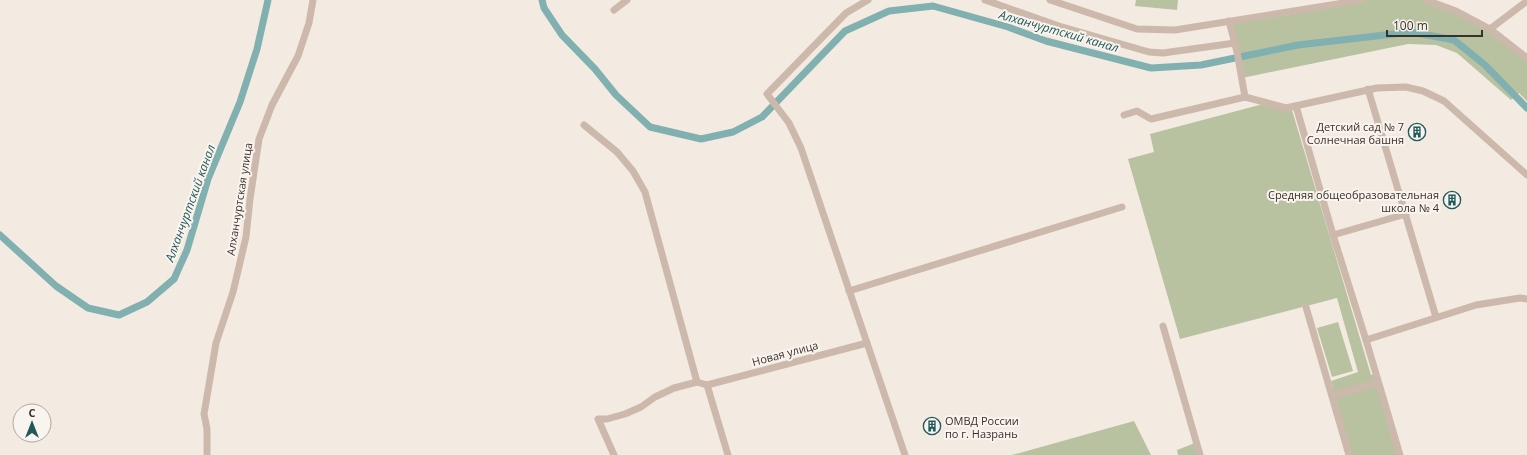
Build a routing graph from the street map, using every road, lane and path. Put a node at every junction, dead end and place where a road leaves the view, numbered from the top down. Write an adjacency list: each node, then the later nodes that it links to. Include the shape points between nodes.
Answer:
1 (313, 0): 34 (street, Алханчуртская улица, via 309,23 298,56 272,105 259,139 246,237 233,292 216,343 209,382 204,414 208,429)
2 (628, 0): 9 (street)
3 (868, 0): 23 (street, via 846,13 767,94 789,123 801,148)
4 (985, 0): 12 (street, via 1059,26 1149,52 1163,53)
5 (1050, 0): 10 (street, via 1137,29 1175,30)
6 (1362, 0): 10 (street)
7 (1426, 0): 11 (street, via 1456,11)
8 (1527, 1): 11 (street)
9 (614, 10)
10 (1229, 21): 12 (street)
11 (1490, 29): 13 (street)
12 (1235, 43): 15 (street)
13 (1527, 58)
14 (1368, 89): 16 (street); 19 (street, via 1406,87 1423,91 1444,101); 21 (street)
15 (1245, 97): 16 (street, via 1286,108); 17 (street, via 1151,119 1137,111)
16 (1296, 106): 22 (street)
17 (1124, 115)
18 (584, 125): 30 (street, via 617,152 633,171 645,192)
19 (1527, 175)
20 (1122, 208): 23 (street)
21 (1406, 214): 22 (street); 26 (street)
22 (1333, 235): 28 (street)
23 (849, 291): 29 (street)
24 (1527, 299): 26 (street, via 1476,306)
25 (1306, 307): 33 (street)
26 (1436, 318): 28 (street)
27 (1163, 326): 38 (street)
28 (1366, 340): 31 (street)
29 (867, 343): 32 (street, Новая улица); 37 (street)
30 (697, 382): 32 (street); 35 (street, via 655,396 641,407 625,414 598,420)
31 (1378, 382): 33 (street); 40 (street)
32 (707, 385): 36 (street)
33 (1333, 396): 39 (street)
34 (206, 455)
35 (614, 455)
36 (728, 455)
37 (905, 455)
38 (1200, 455)
39 (1349, 455)
40 (1400, 455)

